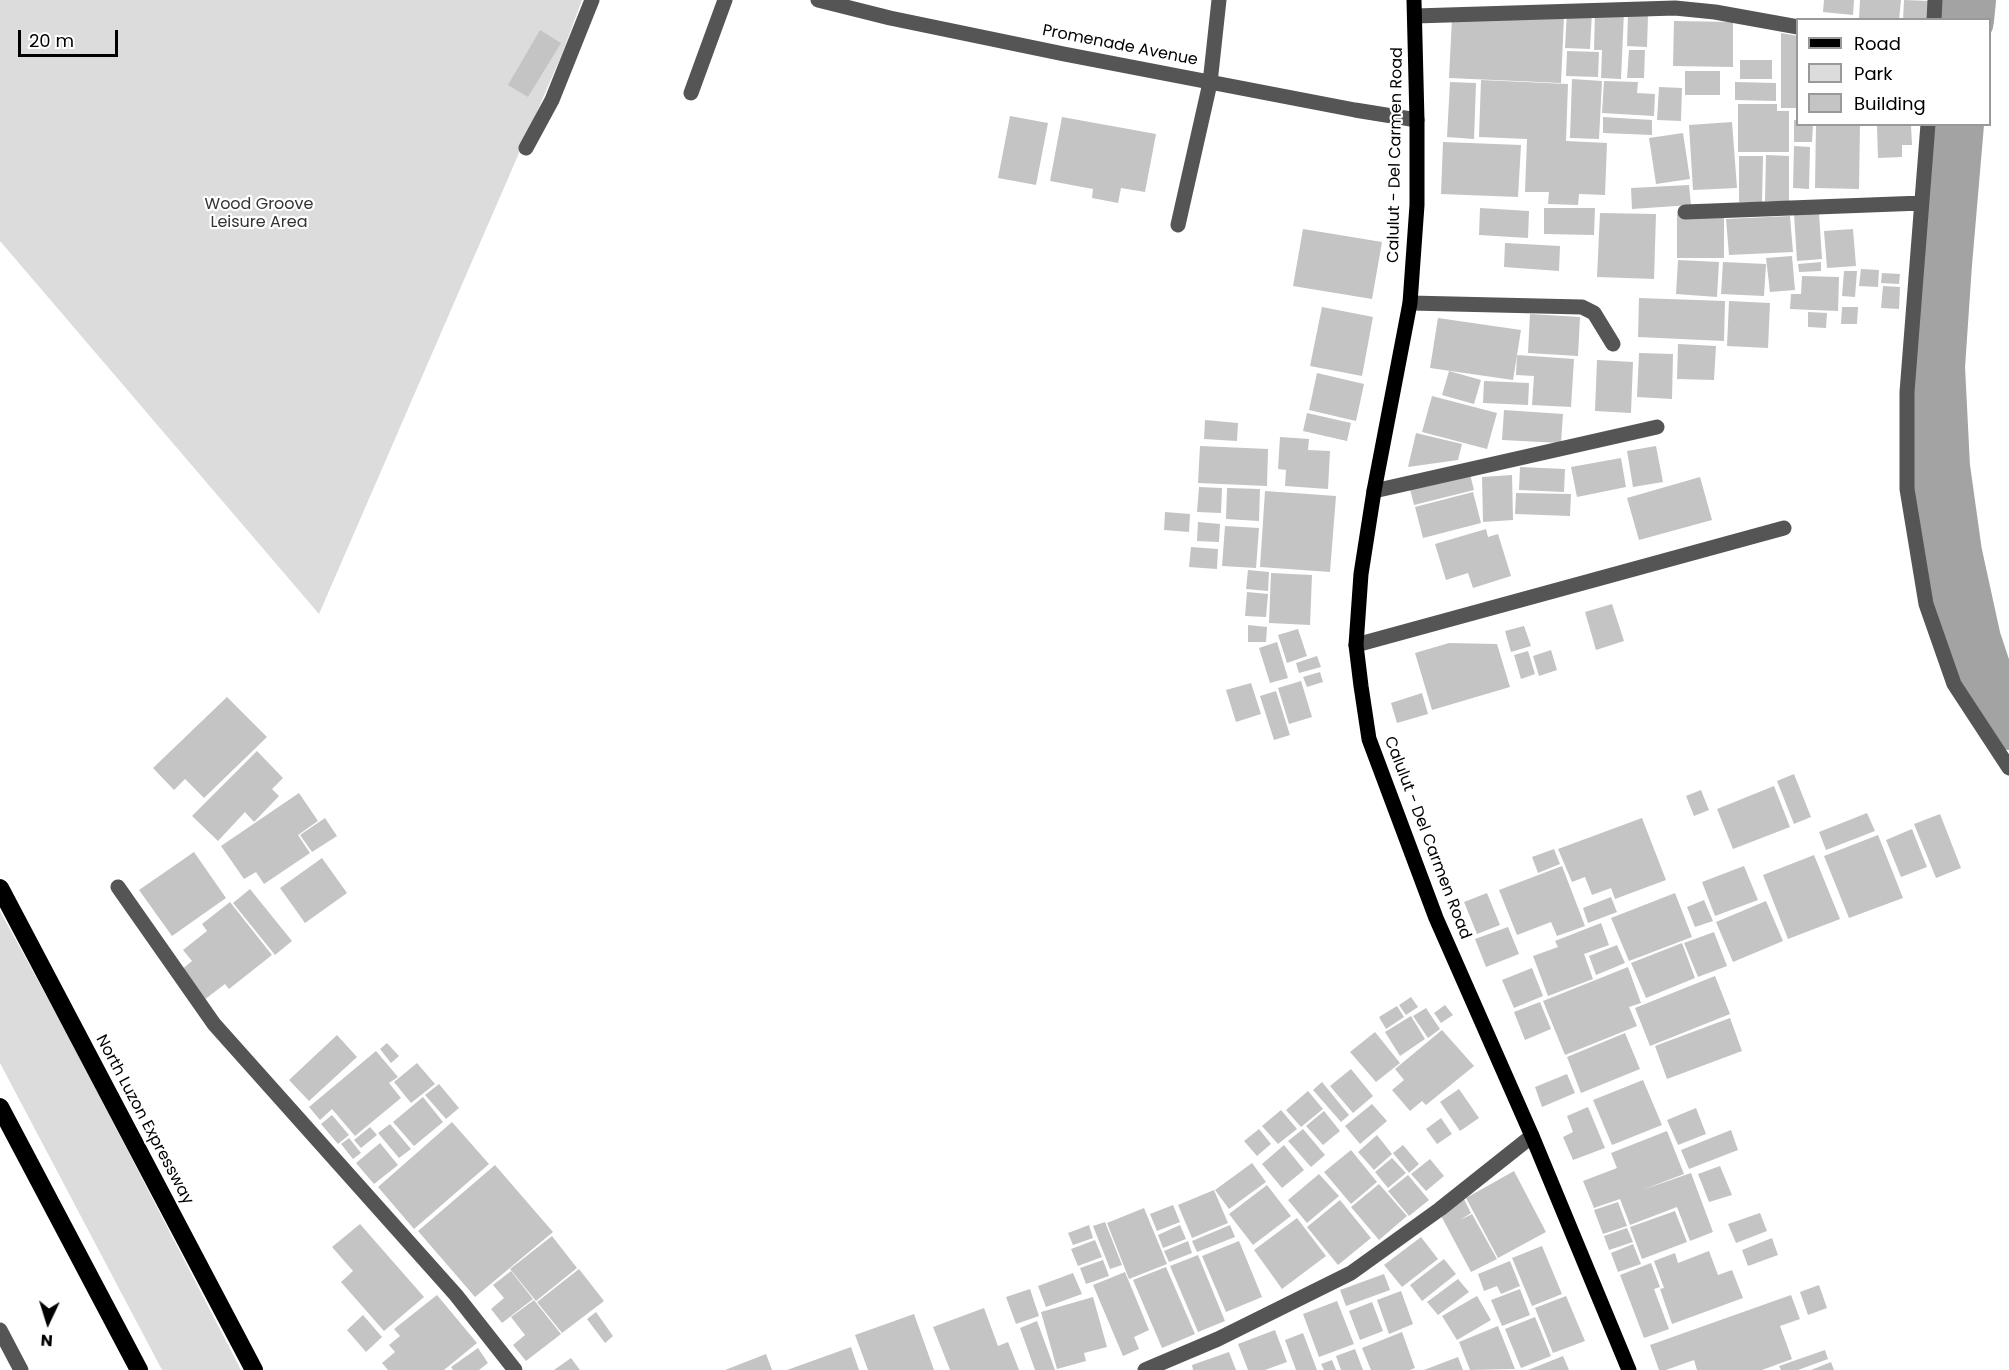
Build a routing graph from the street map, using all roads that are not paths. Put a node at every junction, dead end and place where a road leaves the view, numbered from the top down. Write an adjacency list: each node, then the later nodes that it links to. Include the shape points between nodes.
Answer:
1 (592, 0): 15 (street, via 552,100)
2 (725, 0): 12 (street)
3 (818, 0): 11 (street, Promenade Avenue)
4 (1219, 0): 11 (street)
5 (1414, 0): 8 (main road, Calulut - Del Carmen Road)
6 (1935, 0): 9 (street)
7 (1675, 4): 8 (street); 10 (street)
8 (1414, 16): 13 (main road, Calulut - Del Carmen Road)
9 (1934, 18)
10 (1796, 27)
11 (1210, 83): 13 (street, Promenade Avenue); 18 (street)
12 (691, 93)
13 (1417, 120): 19 (main road, Calulut - Del Carmen Road, via 1417,205)
14 (1928, 126): 16 (street)
15 (526, 148)
16 (1922, 203): 17 (street); 25 (street, via 1907,392 1907,489 1926,604 1953,684)
17 (1685, 212)
18 (1178, 225)
19 (1410, 303): 20 (street, via 1582,307 1594,313); 22 (main road, Calulut - Del Carmen Road)
20 (1613, 344)
21 (1657, 427): 22 (street)
22 (1374, 490): 24 (main road, Calulut - Del Carmen Road, via 1361,574)
23 (1784, 528): 24 (street)
24 (1356, 645): 29 (main road, Calulut - Del Carmen Road, via 1370,739 1385,784 1436,918)
25 (2009, 768)
26 (118, 887): 34 (street, via 214,1024 456,1295)
27 (0, 888): 33 (highway, North Luzon Expressway)
28 (0, 1107): 32 (highway)
29 (1532, 1136): 35 (street, via 1351,1273 1218,1339); 36 (main road, Calulut - Del Carmen Road)
30 (0, 1330): 31 (street)
31 (21, 1370)
32 (139, 1370)
33 (254, 1370)
34 (515, 1370)
35 (1144, 1370)
36 (1629, 1370)

